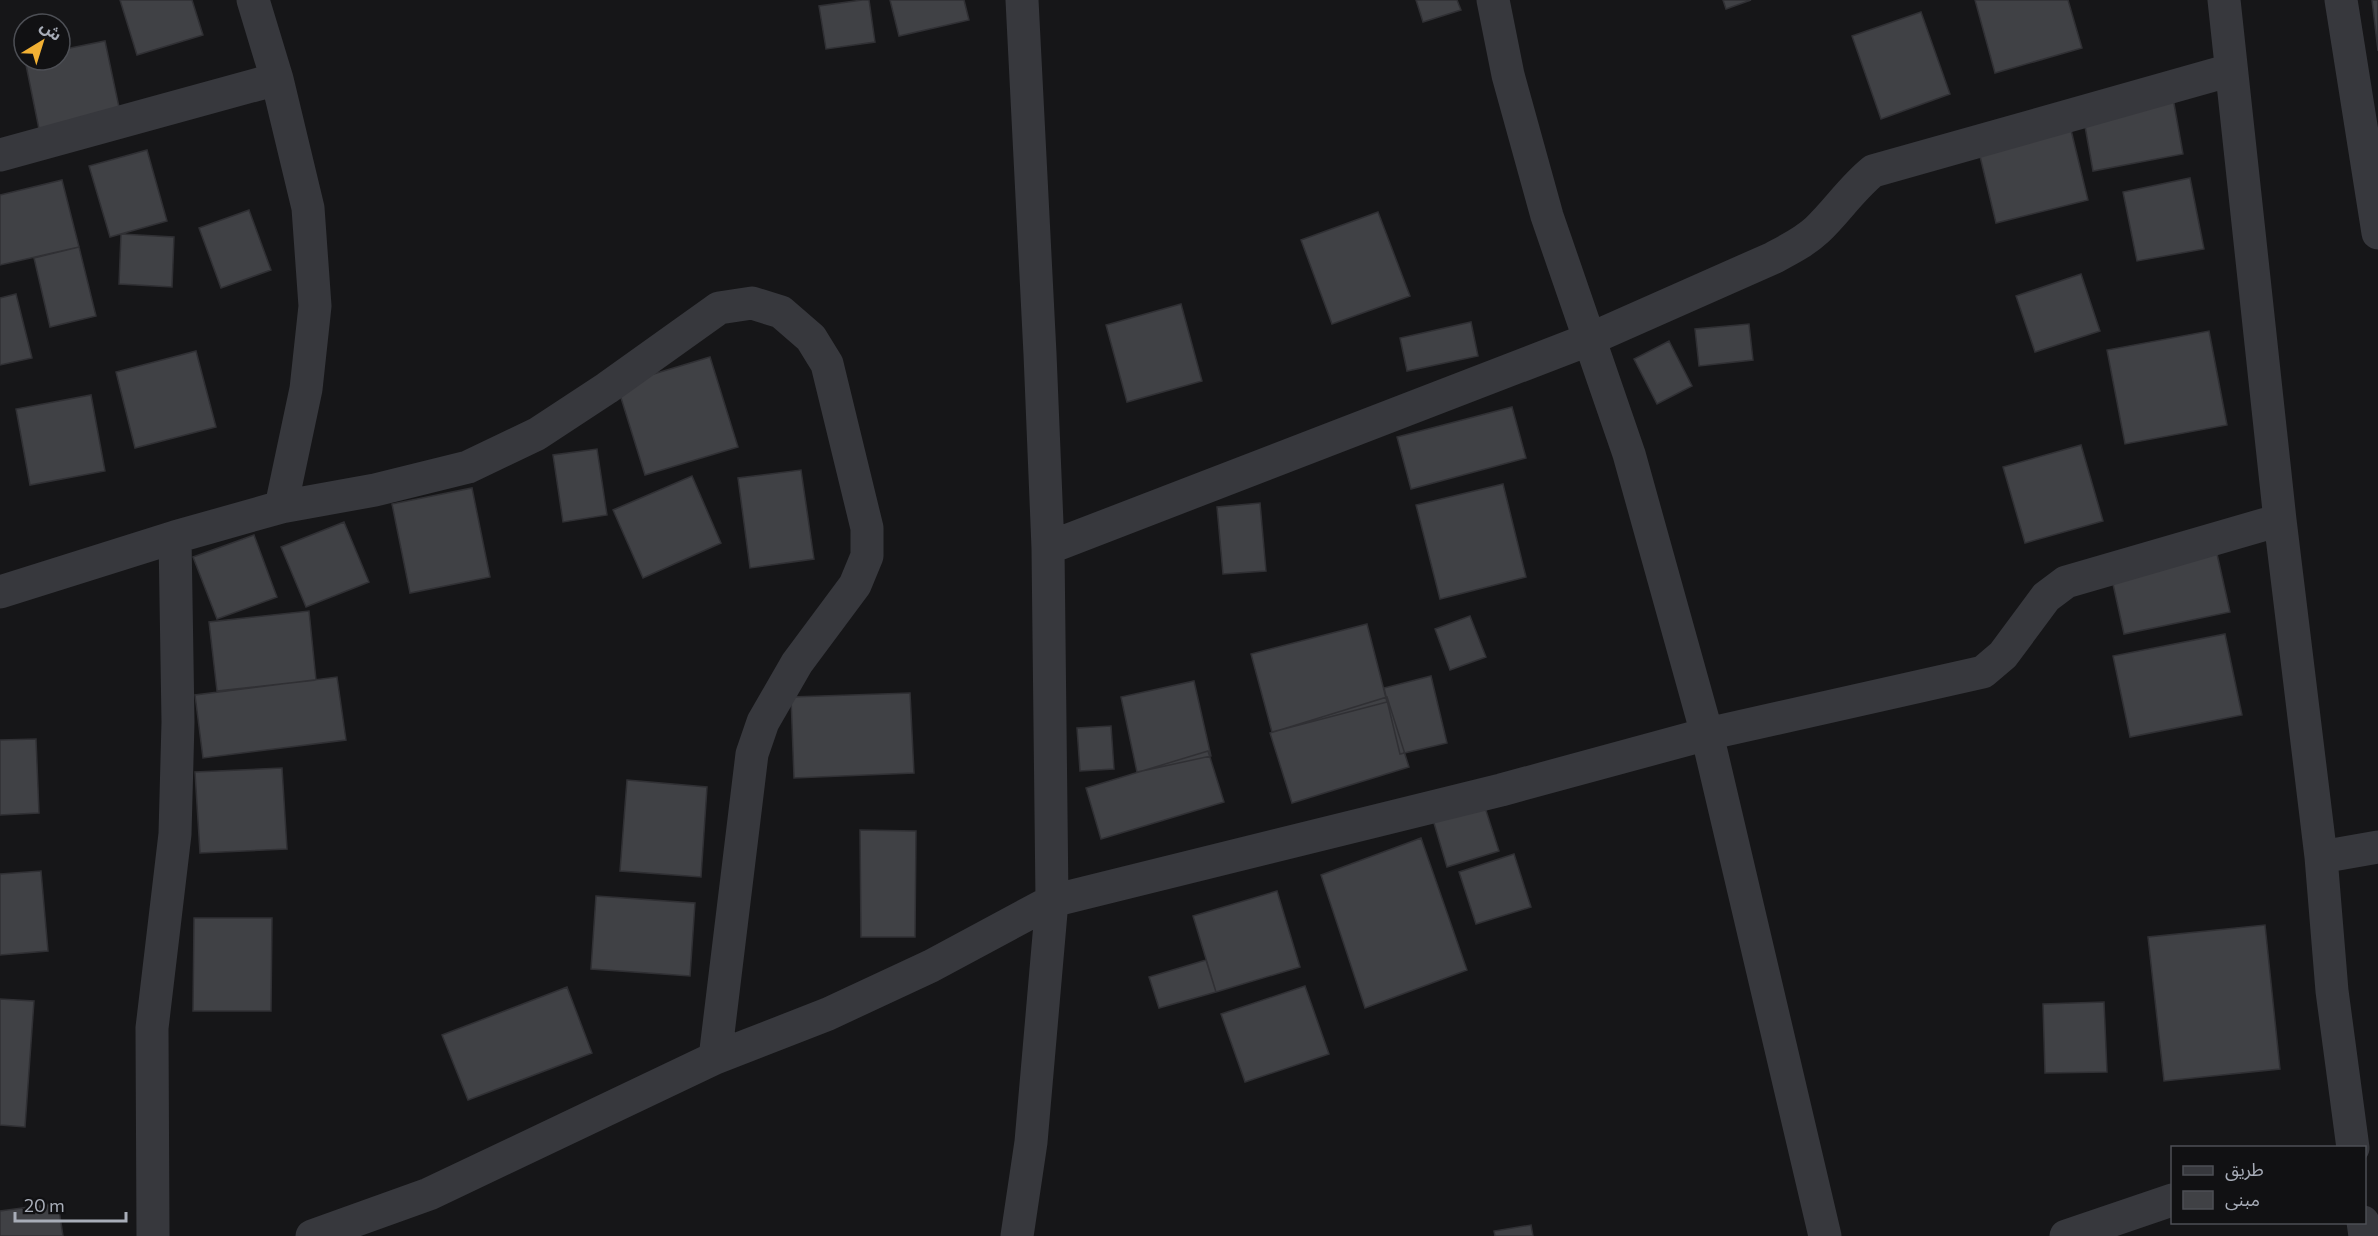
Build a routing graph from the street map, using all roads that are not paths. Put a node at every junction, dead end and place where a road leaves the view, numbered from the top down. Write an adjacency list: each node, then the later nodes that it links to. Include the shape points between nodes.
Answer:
1 (253, 0): 7 (street)
2 (1022, 0): 14 (street)
3 (1492, 0): 10 (street, via 1508,75 1547,216)
4 (2224, 0): 6 (street)
5 (2341, 0): 9 (street)
6 (2231, 70): 10 (street, via 1873,171 1853,187 1816,231 1795,247); 12 (street)
7 (277, 79): 8 (street); 11 (street, via 308,208 315,306 306,389)
8 (0, 155)
9 (2378, 233)
10 (1590, 339): 14 (street); 16 (street, via 1629,454)
11 (281, 507): 13 (street); 20 (street, via 375,490 468,467 537,434 719,308 752,303 781,312 811,338 827,364 867,528 867,556 855,585 791,672 763,722 752,754)
12 (2280, 520): 16 (street, via 2066,582 2046,597 2003,655 1983,672); 18 (street)
13 (175, 537): 15 (street); 23 (street, via 178,723 175,834 152,1028)
14 (1048, 548): 19 (street)
15 (0, 592)
16 (1707, 734): 19 (street, via 1501,790); 26 (street)
17 (2378, 847): 18 (street)
18 (2321, 857): 21 (street)
19 (1052, 901): 20 (street, via 931,966 838,1010); 25 (street, via 1031,1142)
20 (715, 1058): 24 (street, via 429,1194)
21 (2345, 1145)
22 (2171, 1200): 27 (street)
23 (153, 1236)
24 (312, 1236)
25 (1017, 1236)
26 (1825, 1236)
27 (2066, 1236)

